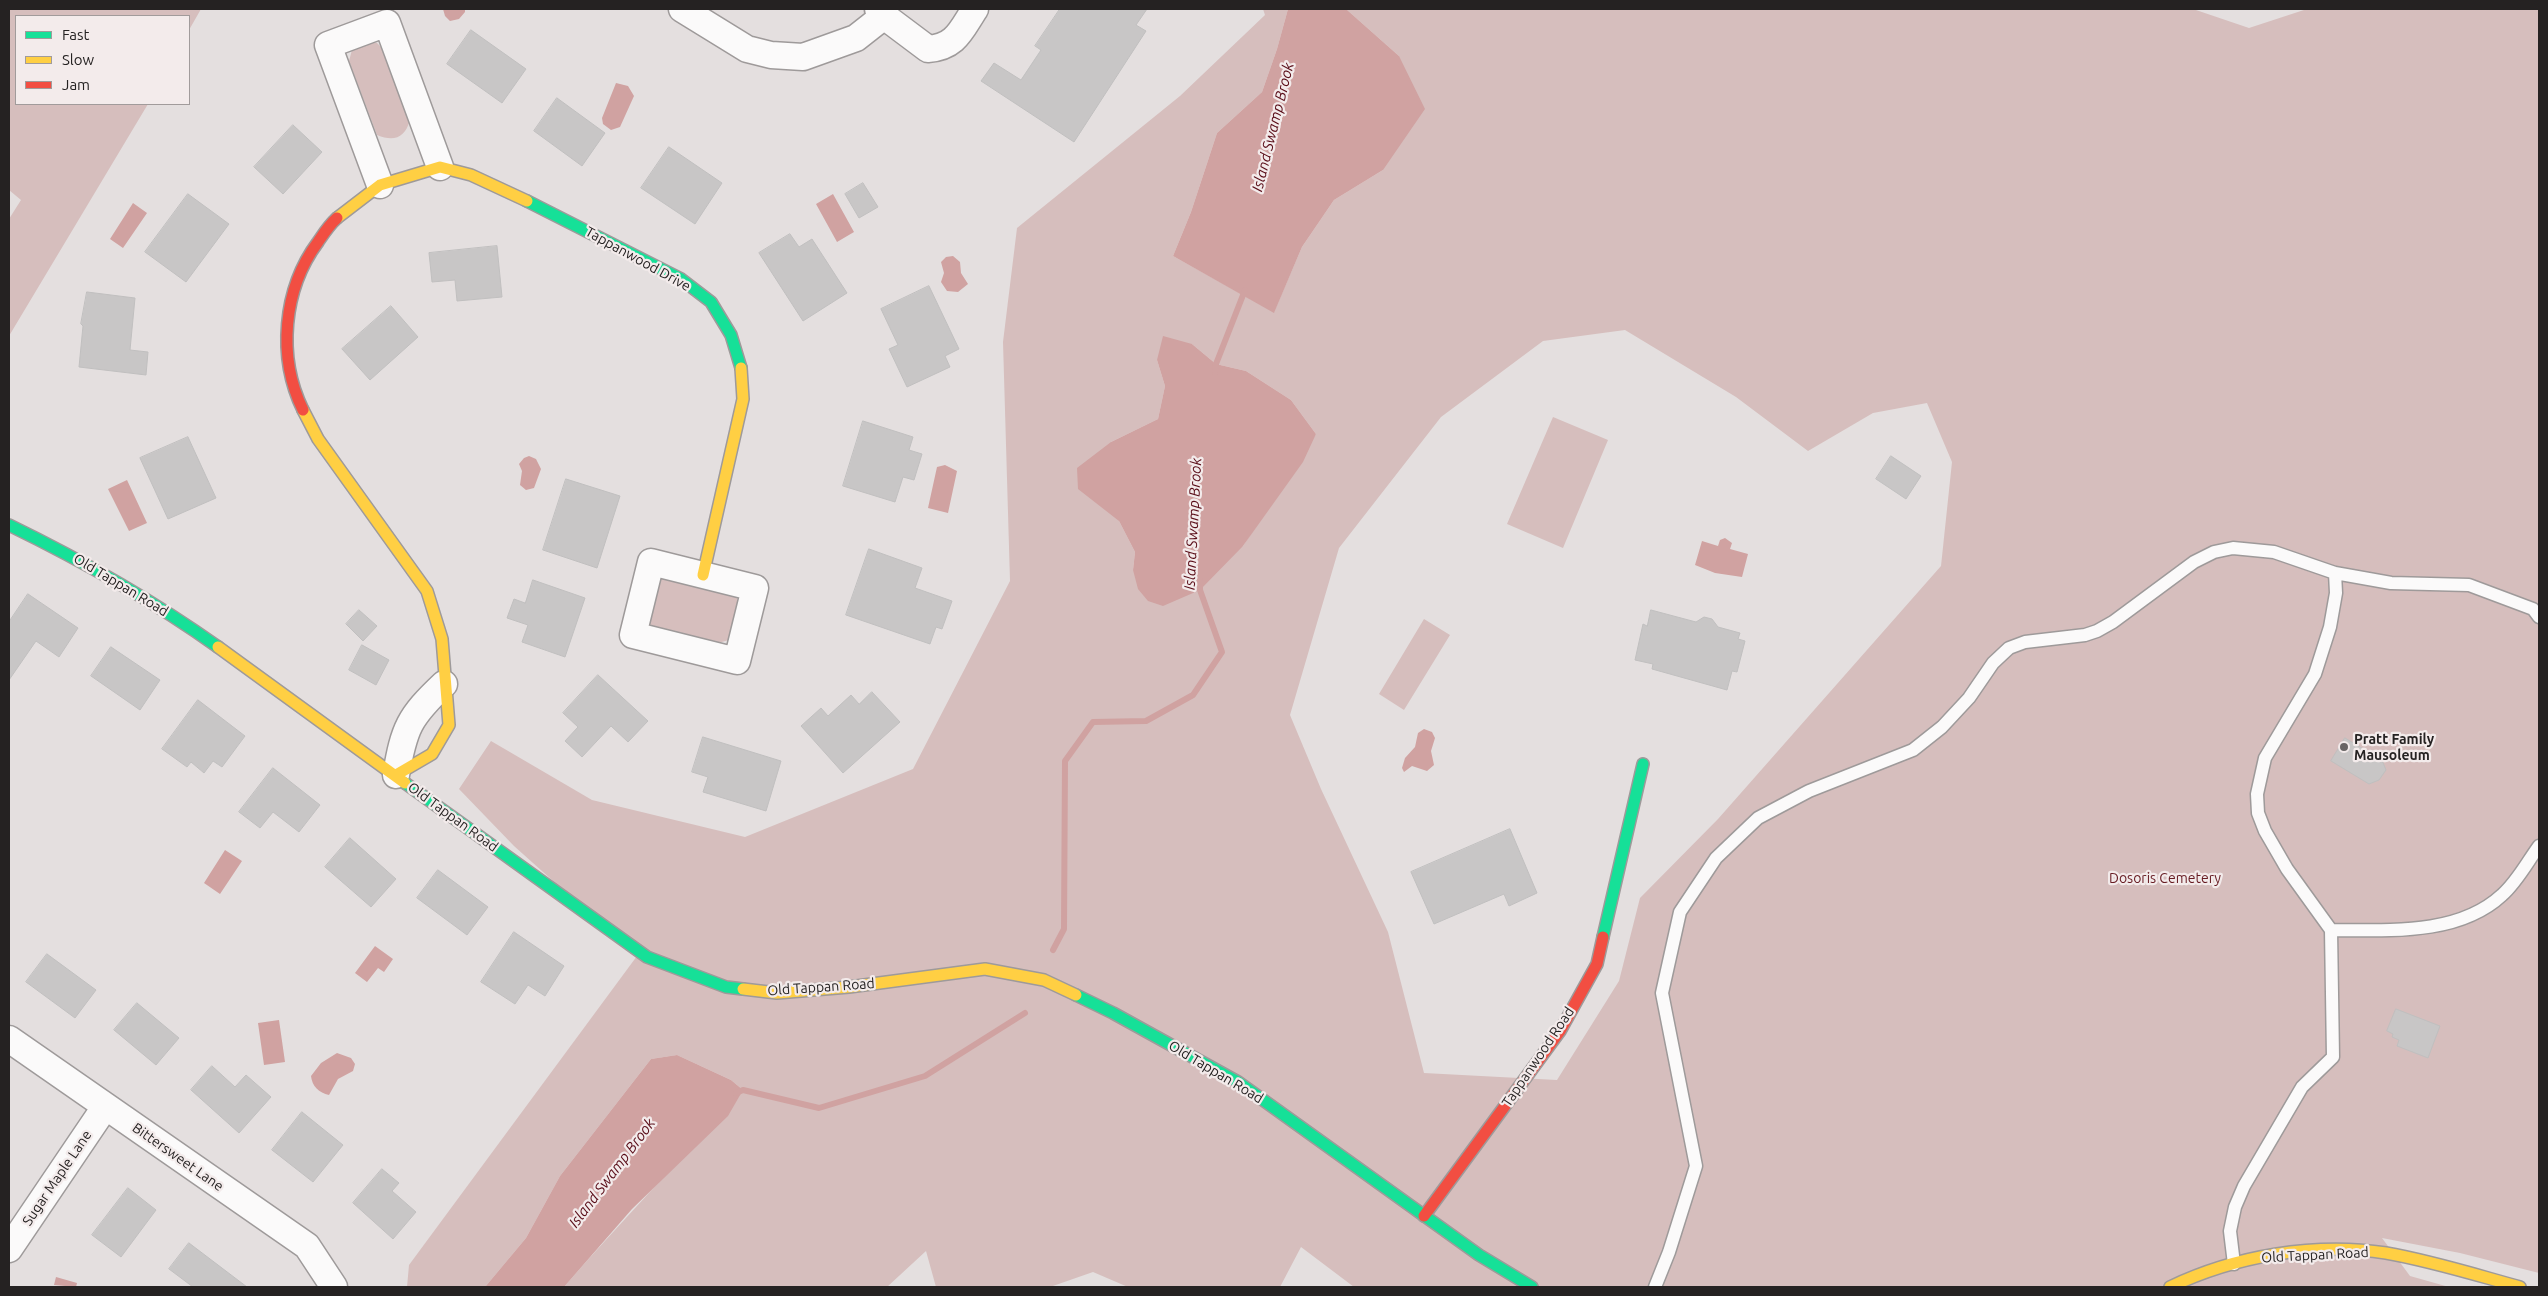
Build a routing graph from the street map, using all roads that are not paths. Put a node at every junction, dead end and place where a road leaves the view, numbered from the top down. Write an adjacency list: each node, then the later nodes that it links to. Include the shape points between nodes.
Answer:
1 (682, 9): 3 (street, via 747,49 771,55 803,57 856,38)
2 (974, 9): 3 (street, via 955,39 943,48 928,49)
3 (881, 12)
4 (440, 167): 5 (street); 5 (street, via 387,23 328,45); 8 (street, Tappanwood Drive, via 502,188 681,279 711,302 731,335 741,364 743,399)
5 (380, 185): 10 (street, via 331,223 308,255 290,298 288,350 297,397 318,439 427,590 442,639)
6 (9, 525): 12 (street, Old Tappan Road, via 113,579 188,626)
7 (2335, 573): 9 (lane, via 2391,584 2469,585 2533,609); 14 (lane, via 2336,593 2330,627 2315,674 2265,758 2258,794 2258,813 2265,831); 22 (lane, via 2274,552 2233,548 2214,552 2194,562 2097,631 2025,642 2009,648 1993,663 1969,698 1942,727 1913,750 1809,791 1758,818 1716,858 1680,912 1662,993 1696,1166)
8 (703, 575): 8 (street, via 651,562 633,634 737,661 755,588)
9 (2539, 617)
10 (444, 684): 12 (street, via 419,708 402,738); 12 (street, via 449,725 432,754)
11 (1644, 764): 17 (street, Tappanwood Road, via 1597,964 1560,1031)
12 (396, 775): 17 (street, Old Tappan Road, via 647,957 726,987 777,993 985,969 1044,980 1113,1013 1238,1082)
13 (2539, 846): 14 (lane, via 2502,895 2472,914 2433,928)
14 (2331, 930): 19 (lane, via 2333,1057 2302,1087 2244,1186 2235,1206 2230,1231)
15 (9, 1039): 16 (street, Bittersweet Lane)
16 (105, 1107): 18 (street, Sugar Maple Lane); 20 (street, Bittersweet Lane, via 307,1246)
17 (1424, 1216): 21 (street, Old Tappan Road)
18 (9, 1248)
19 (2234, 1264): 23 (street, Old Tappan Road, via 2190,1276); 24 (street, Old Tappan Road, via 2267,1255 2362,1251)
20 (334, 1287)
21 (1532, 1287)
22 (1655, 1287)
23 (2170, 1287)
24 (2520, 1287)

